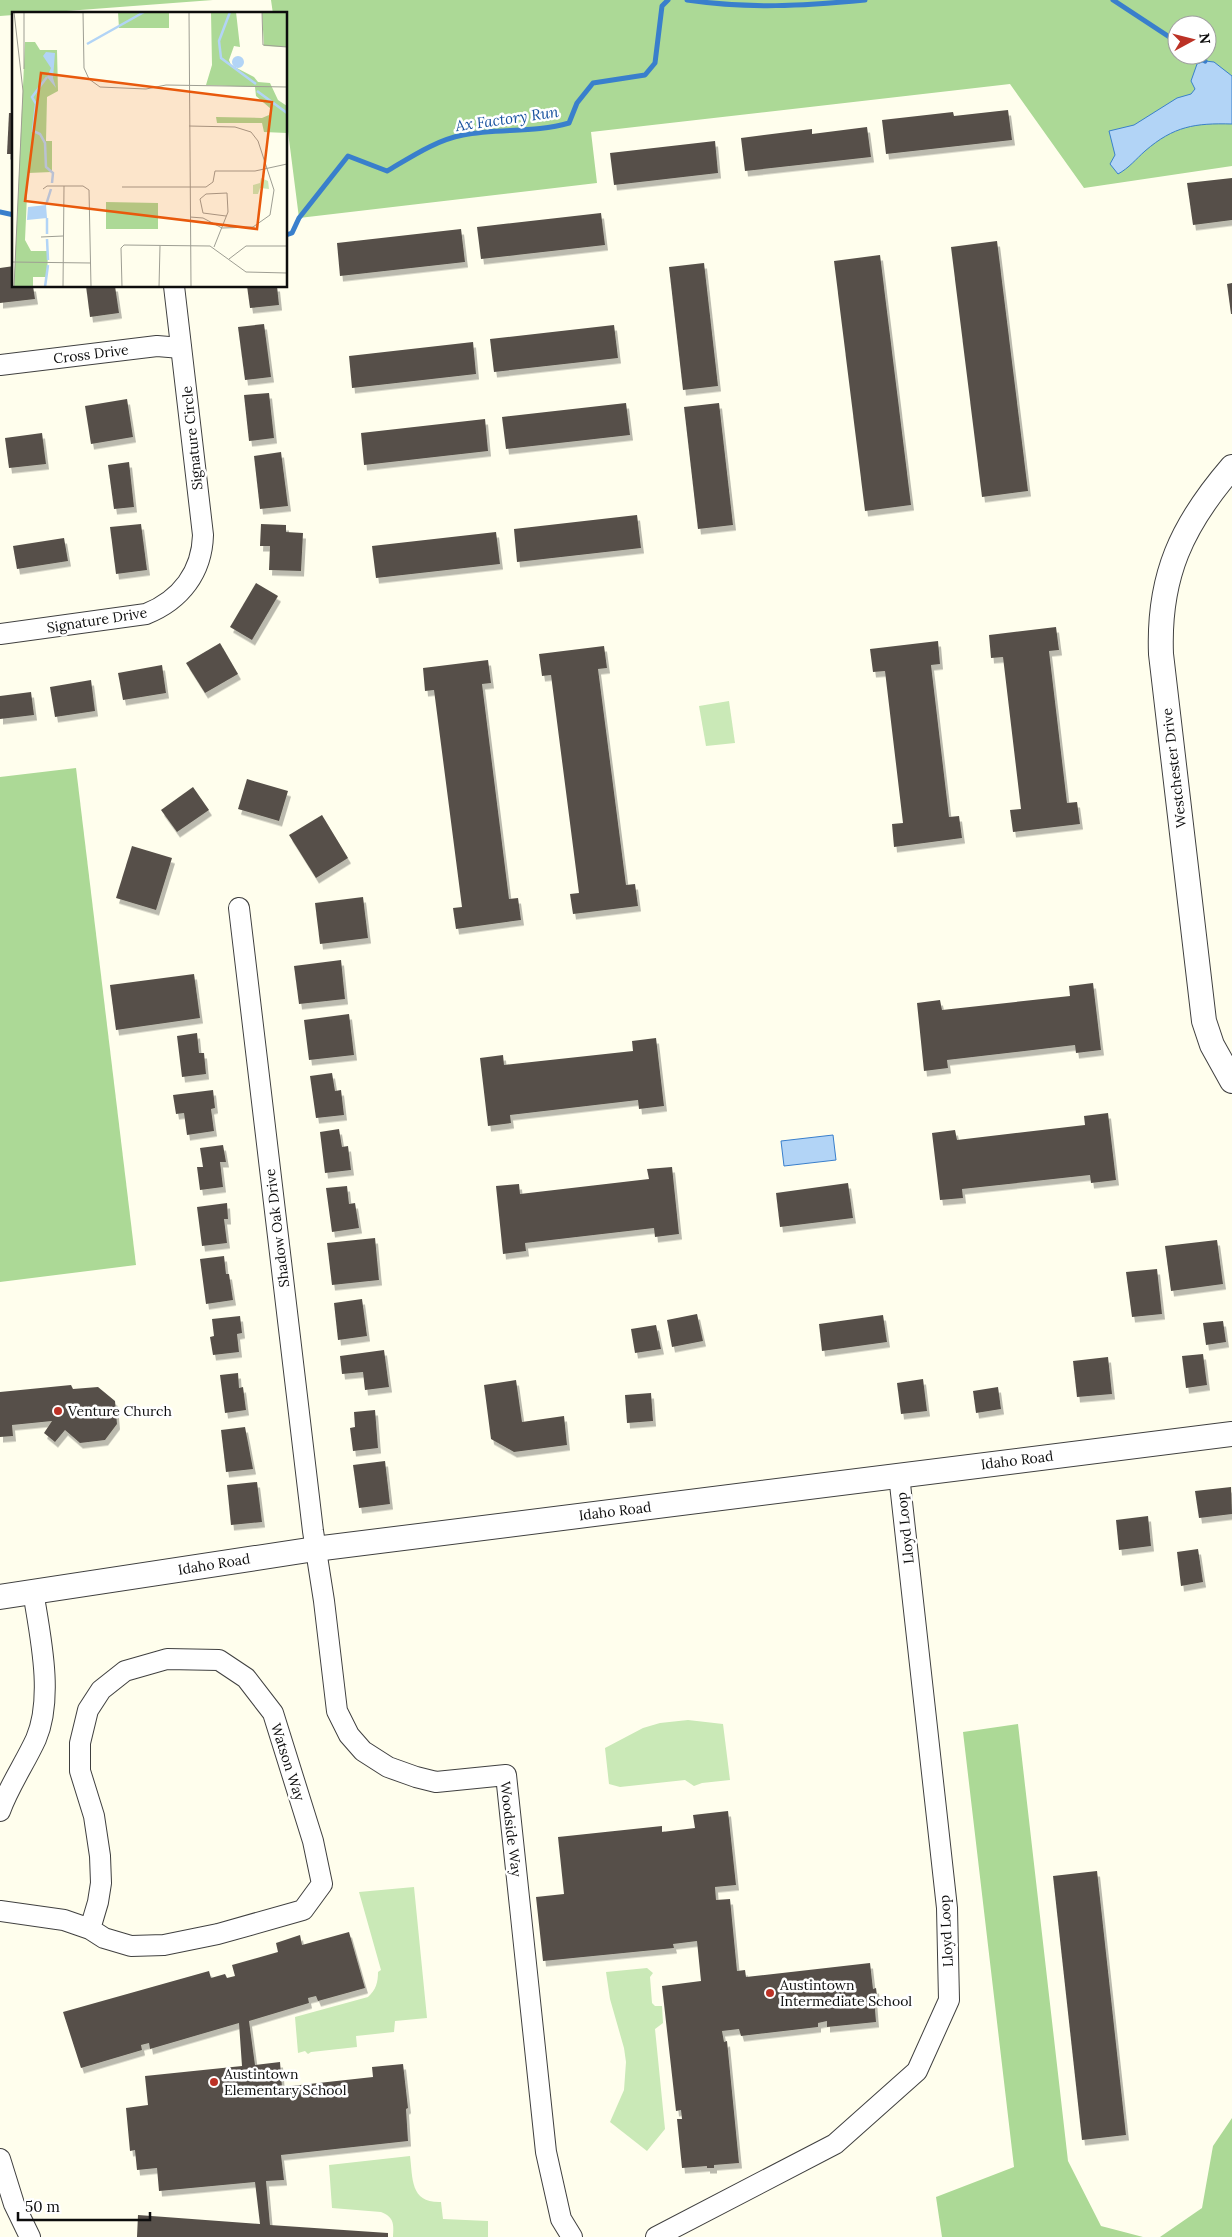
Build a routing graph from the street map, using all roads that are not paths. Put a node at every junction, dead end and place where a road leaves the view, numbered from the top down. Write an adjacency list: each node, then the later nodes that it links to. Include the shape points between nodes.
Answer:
1 (174, 288): 2 (street, Signature Circle)
2 (182, 348): 3 (street, Cross Drive, via 157,346); 5 (street, Signature Circle, via 203,534 200,560)
3 (0, 366)
4 (1232, 467): 8 (street, Westchester Drive, via 1198,509 1178,548 1167,581 1160,634 1204,1021 1212,1046)
5 (186, 586): 6 (street, Signature Drive, via 174,599 146,614)
6 (0, 634)
7 (239, 908): 11 (street, Shadow Oak Drive)
8 (1232, 1081)
9 (1232, 1434): 10 (street, Idaho Road)
10 (899, 1475): 11 (street, Idaho Road); 20 (street, Lloyd Loop, via 947,1908 949,2000 917,2071 835,2144)
11 (315, 1549): 12 (street, Idaho Road); 19 (street, Woodside Way, via 337,1711 356,1743 393,1770 436,1782 506,1775 546,2152 561,2219)
12 (33, 1591): 13 (street, Idaho Road); 14 (street, via 44,1677 43,1713 37,1737)
13 (0, 1597)
14 (0, 1811)
15 (0, 1911): 16 (street, Watson Way, via 64,1920)
16 (90, 1929): 16 (street, Watson Way, via 101,1883 94,1816 80,1771 80,1743 88,1710 101,1690 125,1671 167,1659 218,1660 246,1678 273,1713 313,1841 322,1884 303,1910 218,1934 164,1945 131,1946 104,1938)
17 (0, 2159): 18 (street, via 14,2204)
18 (30, 2237)
19 (572, 2237)
20 (656, 2237)

